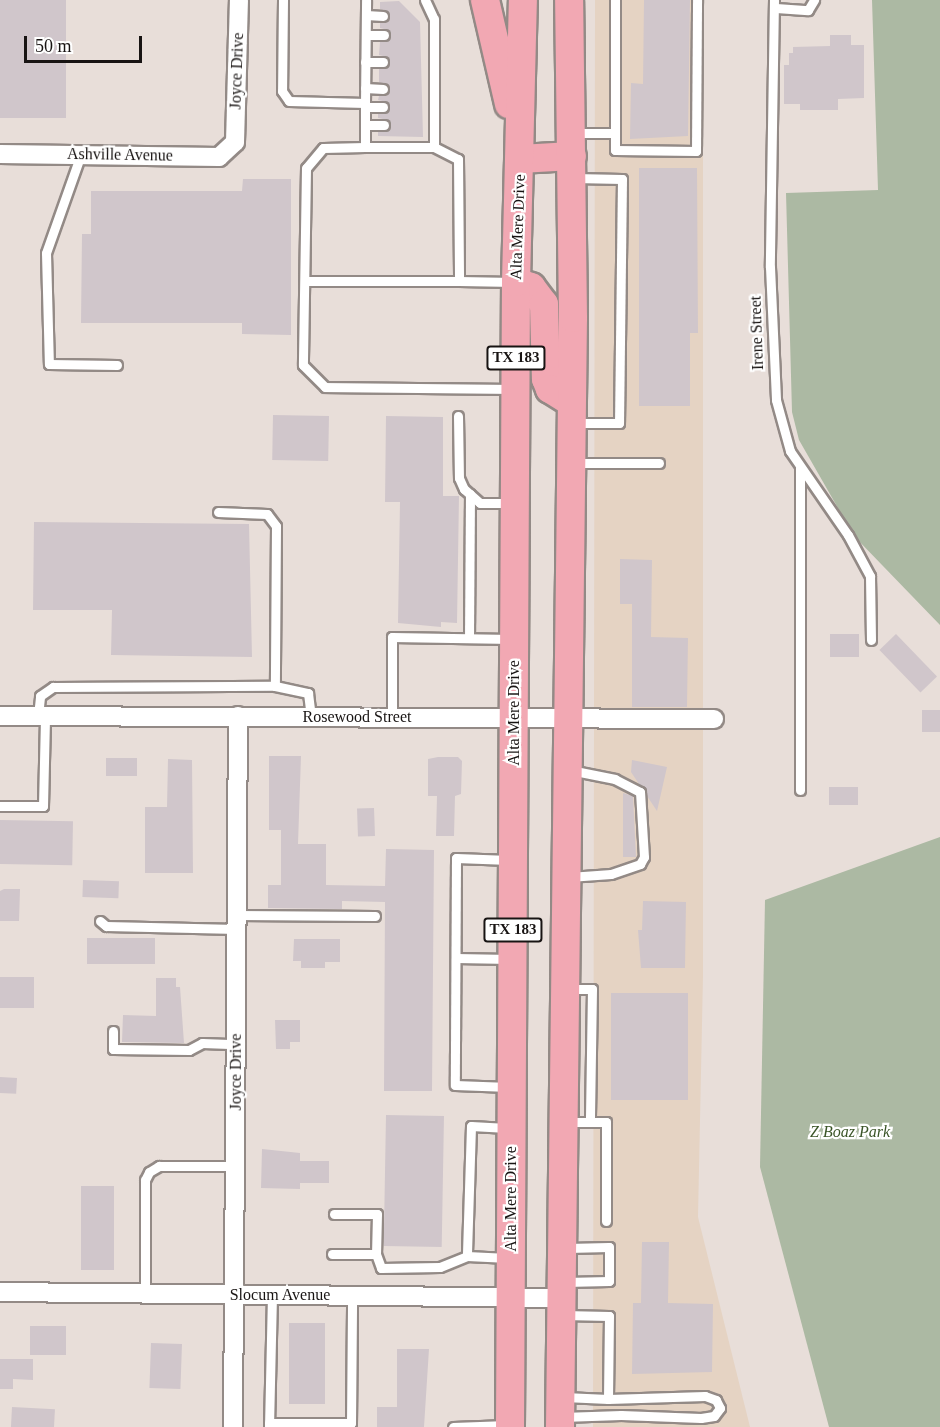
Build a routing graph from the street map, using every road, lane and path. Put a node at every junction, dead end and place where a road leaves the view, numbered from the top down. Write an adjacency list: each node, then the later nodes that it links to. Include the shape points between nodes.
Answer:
1 (239, 0): 25 (street, Joyce Drive)
2 (283, 0): 20 (lane, via 282,91 289,101)
3 (366, 0): 12 (lane)
4 (425, 0): 27 (lane, via 430,19 430,126)
5 (485, 0): 31 (main road)
6 (523, 0): 31 (main road, Alta Mere Drive / TX 183)
7 (568, 0): 30 (main road, TX 183)
8 (615, 0): 24 (lane)
9 (697, 0): 24 (lane, via 696,151 615,150)
10 (814, 0): 11 (lane, via 808,10)
11 (775, 4): 41 (lane, Irene Street, via 771,41 771,348 776,400 790,451)
12 (366, 15): 13 (lane); 14 (lane)
13 (383, 16)
14 (366, 35): 15 (lane); 16 (lane)
15 (384, 35)
16 (365, 62): 17 (lane); 18 (lane)
17 (383, 62)
18 (365, 88): 19 (lane); 20 (lane)
19 (383, 89)
20 (364, 105): 21 (lane); 22 (lane)
21 (383, 107)
22 (365, 125): 23 (lane); 26 (lane)
23 (384, 125)
24 (615, 134): 30 (lane)
25 (235, 142): 29 (street, Ashville Avenue, via 219,157)
26 (365, 147): 27 (lane); 32 (lane, via 323,148 306,168)
27 (434, 147): 33 (lane, via 458,159)
28 (0, 154): 29 (street, Ashville Avenue)
29 (81, 154): 35 (lane, via 46,253 50,364)
30 (572, 156): 31 (main road); 37 (main road, TX 183); 37 (lane, via 622,178 619,423)
31 (520, 159): 34 (main road, Alta Mere Drive / TX 183)
32 (305, 281): 33 (lane); 36 (lane, via 303,366 325,387)
33 (459, 281): 34 (lane)
34 (516, 282): 36 (main road, Alta Mere Drive / TX 183); 37 (main road, via 531,287 544,304 546,379 550,390)
35 (117, 365)
36 (516, 389): 43 (main road, Alta Mere Drive / TX 183)
37 (571, 412): 39 (main road, TX 183)
38 (458, 416): 42 (lane, via 459,478)
39 (570, 462): 40 (lane); 55 (main road, TX 183)
40 (659, 463)
41 (800, 466): 47 (lane, Irene Street, via 848,535 870,576); 58 (lane)
42 (470, 494): 43 (lane, via 480,503); 45 (lane)
43 (514, 503): 46 (main road, Alta Mere Drive / TX 183)
44 (218, 512): 48 (lane, via 267,514 276,526)
45 (469, 638): 46 (lane); 53 (lane, via 392,637)
46 (514, 639): 54 (main road, Alta Mere Drive / TX 183)
47 (871, 640)
48 (274, 686): 50 (lane, via 53,687 40,696); 52 (lane, via 308,693)
49 (0, 716): 50 (street, Rosewood Street)
50 (42, 716): 51 (street, Rosewood Street); 59 (lane, via 44,806)
51 (238, 716): 52 (street, Rosewood Street); 64 (street, Joyce Drive)
52 (311, 717): 53 (street, Rosewood Street)
53 (392, 717): 54 (street, Rosewood Street)
54 (514, 718): 55 (street, Rosewood Street); 60 (main road, Alta Mere Drive / TX 183)
55 (565, 718): 56 (street, Rosewood Street); 57 (main road, TX 183)
56 (714, 719)
57 (565, 770): 61 (main road, TX 183); 61 (lane, via 615,779 640,792 644,857 640,864 611,874)
58 (800, 790)
59 (0, 806)
60 (513, 860): 65 (lane, via 456,858); 66 (main road, Alta Mere Drive / TX 183)
61 (564, 878): 67 (main road, TX 183)
62 (375, 916): 64 (lane)
63 (100, 921): 64 (lane, via 106,926)
64 (237, 922): 69 (street, Joyce Drive)
65 (456, 958): 66 (lane); 70 (lane, via 455,1085)
66 (513, 959): 70 (main road, Alta Mere Drive / TX 183)
67 (563, 989): 71 (main road, TX 183); 72 (lane, via 592,989)
68 (113, 1032): 69 (lane, via 113,1049 189,1050 202,1043)
69 (236, 1044): 74 (street, Joyce Drive)
70 (512, 1087): 73 (main road, Alta Mere Drive / TX 183)
71 (562, 1121): 72 (lane); 77 (main road, TX 183)
72 (590, 1122): 76 (lane, via 606,1122)
73 (512, 1128): 80 (lane, via 471,1126); 81 (main road, Alta Mere Drive / TX 183)
74 (236, 1166): 83 (lane, via 159,1166 149,1172 145,1180); 84 (street, Joyce Drive)
75 (334, 1214): 79 (lane, via 377,1214)
76 (606, 1221)
77 (561, 1248): 88 (main road, TX 183); 88 (lane, via 609,1247 609,1281)
78 (332, 1254): 79 (lane)
79 (376, 1254): 80 (lane, via 381,1268 440,1268)
80 (467, 1256): 81 (lane)
81 (511, 1258): 87 (main road, Alta Mere Drive / TX 183)
82 (0, 1292): 83 (street, Slocum Avenue)
83 (145, 1294): 84 (street, Slocum Avenue)
84 (235, 1295): 85 (street, Slocum Avenue); 93 (street, Joyce Drive)
85 (272, 1295): 86 (street, Slocum Avenue); 91 (lane)
86 (352, 1296): 87 (street, Slocum Avenue); 91 (lane, via 351,1423)
87 (511, 1297): 88 (street, Slocum Avenue); 92 (main road, Alta Mere Drive / TX 183)
88 (561, 1298): 89 (lane, via 609,1316); 90 (main road, TX 183)
89 (608, 1398): 90 (lane); 90 (lane, via 705,1396 716,1400 720,1408 714,1416 701,1418)
90 (560, 1414)
91 (269, 1425)
92 (510, 1426): 94 (lane)
93 (233, 1427)
94 (453, 1427)

